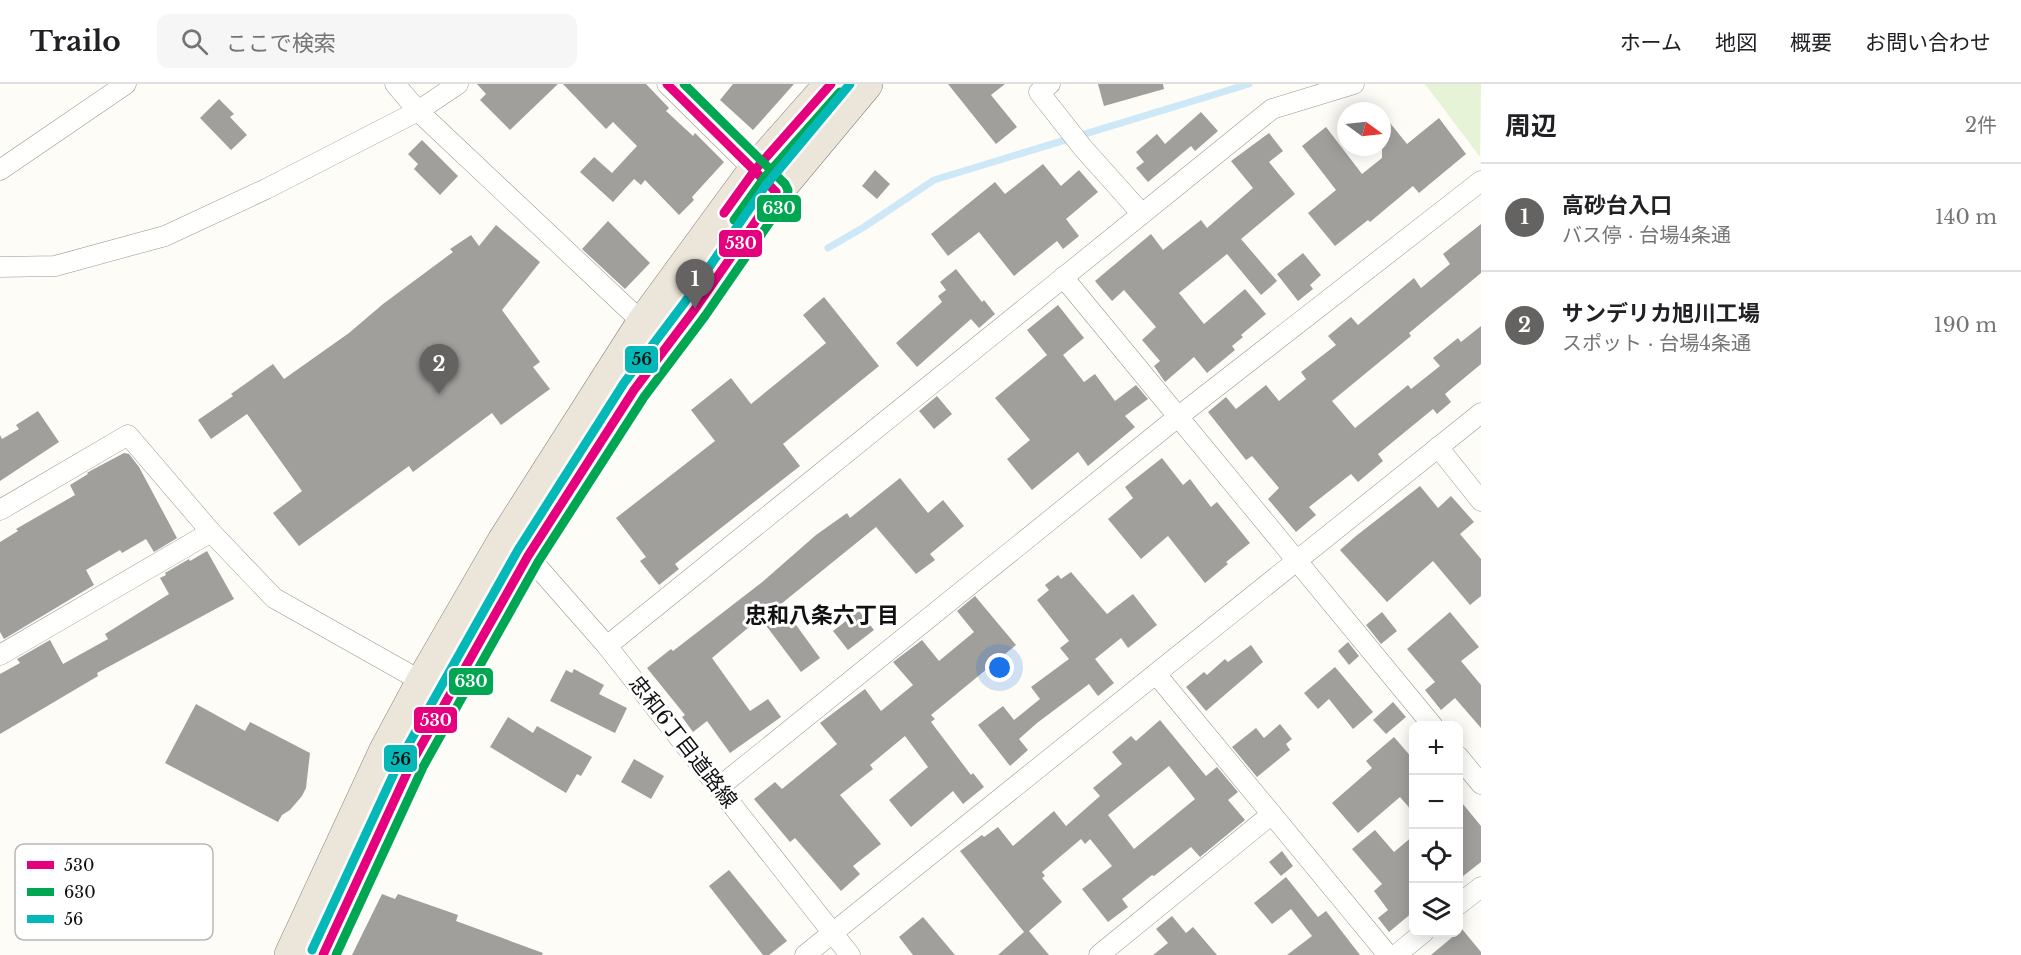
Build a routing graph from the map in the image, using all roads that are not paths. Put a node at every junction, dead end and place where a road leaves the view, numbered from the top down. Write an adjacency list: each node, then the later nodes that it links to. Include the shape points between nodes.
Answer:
1 (126, 84): 10 (street)
2 (395, 84): 9 (street)
3 (458, 84): 9 (street)
4 (667, 84): 11 (street)
5 (831, 84): 11 (highway)
6 (866, 84): 11 (highway)
7 (1050, 84): 13 (street, via 1039,92)
8 (1354, 84): 13 (street, via 1272,109)
9 (418, 111): 14 (street, via 165,236 55,266); 16 (street)
10 (0, 170)
11 (765, 181): 16 (highway); 23 (highway, via 695,309)
12 (1481, 181): 18 (street)
13 (1142, 214): 15 (street)
14 (0, 267)
15 (1064, 276): 18 (street); 25 (street)
16 (644, 323): 23 (highway)
17 (1481, 413): 19 (street)
18 (1179, 416): 24 (street); 32 (street)
19 (1438, 447): 20 (street); 24 (street)
20 (1481, 501)
21 (0, 510): 22 (street, via 128,435)
22 (211, 532): 26 (street); 28 (street, via 274,598)
23 (516, 548): 25 (street, 忠和6丁目道路線); 28 (highway)
24 (1298, 559): 27 (street); 29 (street)
25 (607, 646): 32 (street, 忠和6丁目道路線)
26 (0, 655)
27 (1156, 674): 33 (street); 36 (street)
28 (435, 689): 38 (highway, via 386,750); 39 (highway, via 412,762)
29 (1429, 721)
30 (1463, 762): 31 (street)
31 (1481, 784)
32 (718, 788): 36 (street, 忠和6丁目道路線)
33 (1272, 814): 42 (street); 43 (street)
34 (1481, 887): 35 (street)
35 (1463, 901)
36 (832, 933): 40 (street); 41 (street, 忠和6丁目道路線)
37 (1419, 937): 44 (street)
38 (291, 955)
39 (323, 955)
40 (805, 955)
41 (850, 955)
42 (1099, 955)
43 (1388, 955)
44 (1396, 955)

